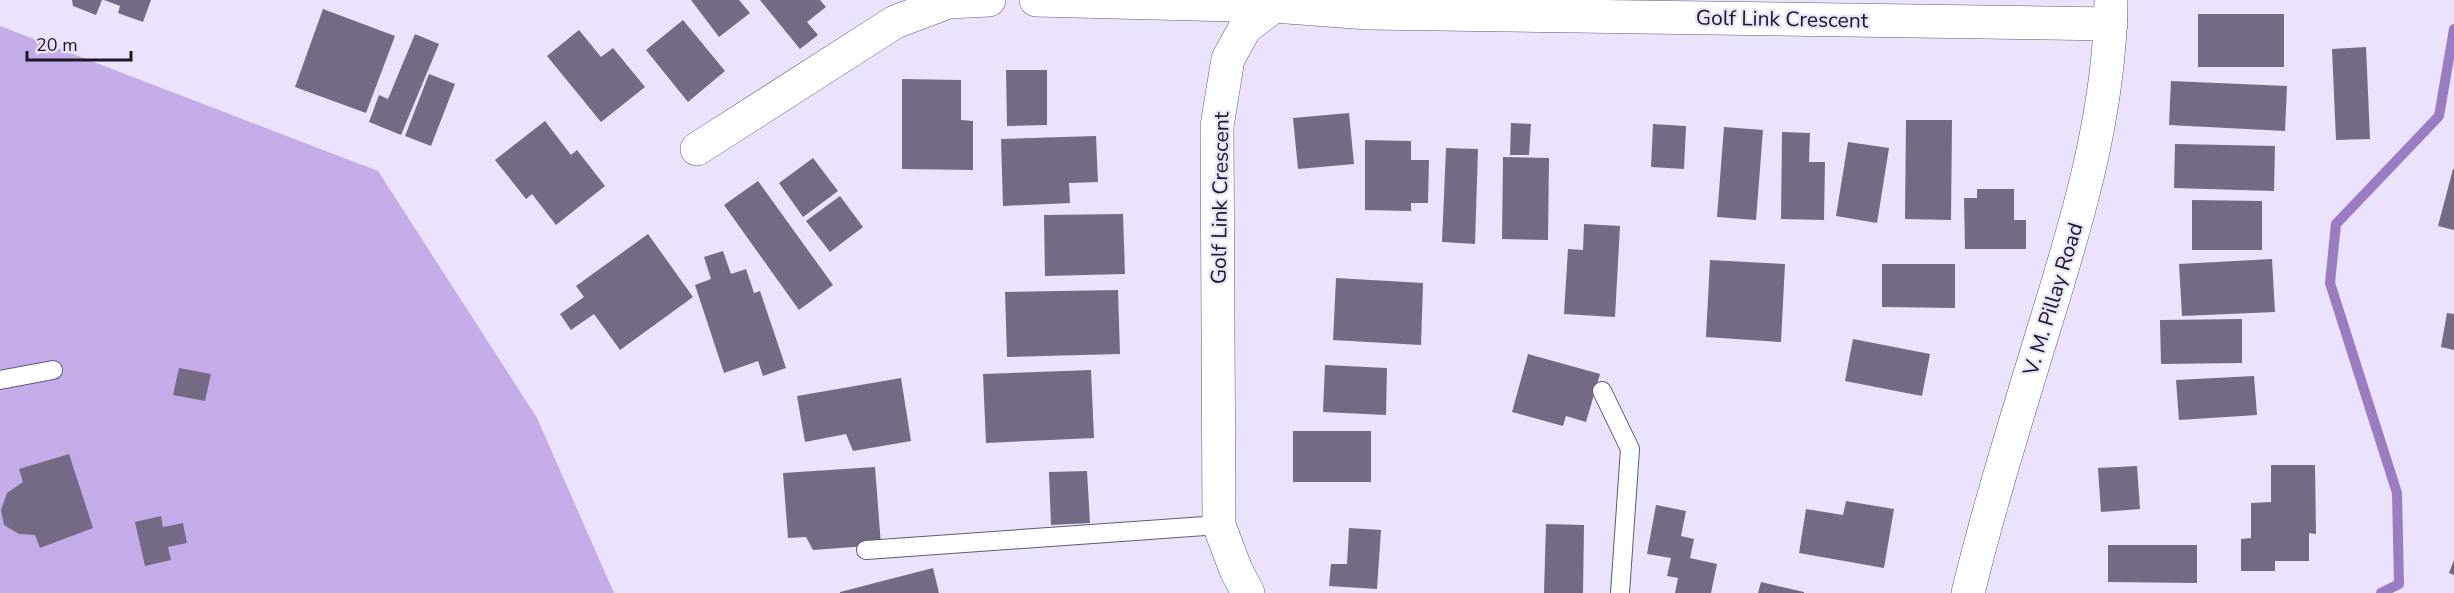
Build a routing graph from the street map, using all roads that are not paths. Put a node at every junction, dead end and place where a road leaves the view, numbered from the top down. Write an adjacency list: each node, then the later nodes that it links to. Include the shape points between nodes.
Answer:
1 (989, 0): 5 (street, via 948,2 896,22)
2 (1036, 0): 3 (street)
3 (1274, 6): 4 (street, Golf Link Crescent, via 1368,13); 9 (street, Golf Link Crescent, via 1245,28 1228,59 1217,126)
4 (2111, 12): 13 (street, V. M. Pillay Road, via 2095,148 2077,222)
5 (697, 149)
6 (53, 370): 7 (lane)
7 (0, 380)
8 (1602, 391): 12 (lane, via 1630,449)
9 (1219, 525): 10 (lane); 11 (street, Golf Link Crescent)
10 (866, 550)
11 (1248, 593)
12 (1620, 593)
13 (1968, 593)

